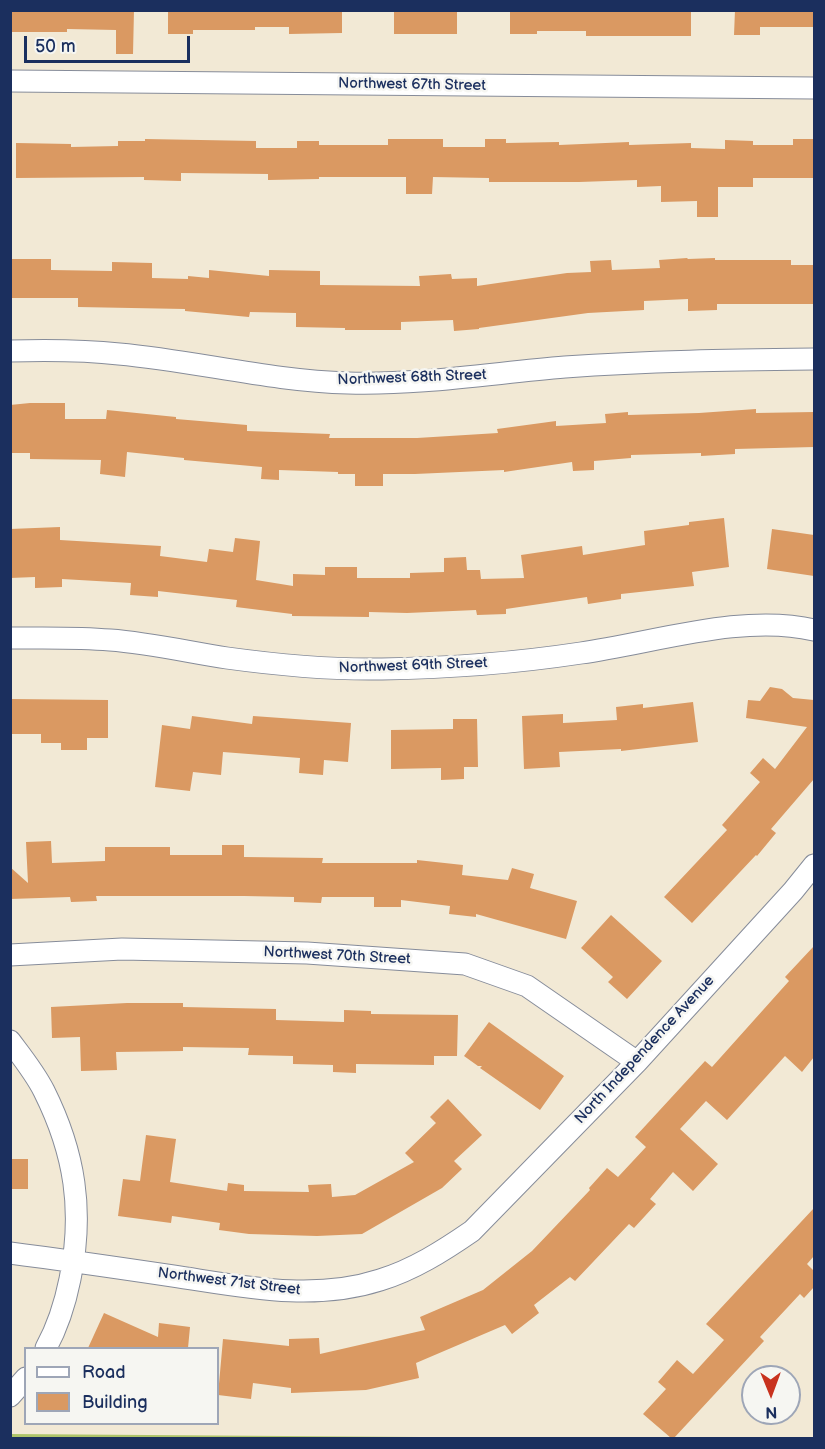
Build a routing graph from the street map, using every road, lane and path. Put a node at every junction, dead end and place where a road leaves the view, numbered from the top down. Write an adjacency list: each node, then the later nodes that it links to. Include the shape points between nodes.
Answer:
1 (10, 81): 2 (street, Northwest 67th Street)
2 (814, 88)
3 (10, 351): 4 (street, Northwest 68th Street, via 120,354 283,378 349,383 439,380 672,361)
4 (814, 359)
5 (814, 630): 6 (street, Northwest 69th Street, via 762,624 538,659 381,669 228,658 112,640)
6 (10, 638)
7 (814, 865): 10 (street, North Independence Avenue)
8 (10, 956): 10 (street, Northwest 70th Street, via 134,949 307,953 465,964 527,986)
9 (10, 1041): 13 (street, via 43,1089 69,1154 77,1221)
10 (637, 1062): 11 (street, North Independence Avenue)
11 (472, 1231): 13 (street, Northwest 71st Street, via 443,1251 380,1281 312,1292 248,1287)
12 (10, 1253): 13 (street, Northwest 71st Street)
13 (73, 1261): 14 (street, via 65,1302)
14 (47, 1347)
15 (24, 1380): 16 (street)
16 (10, 1396)

